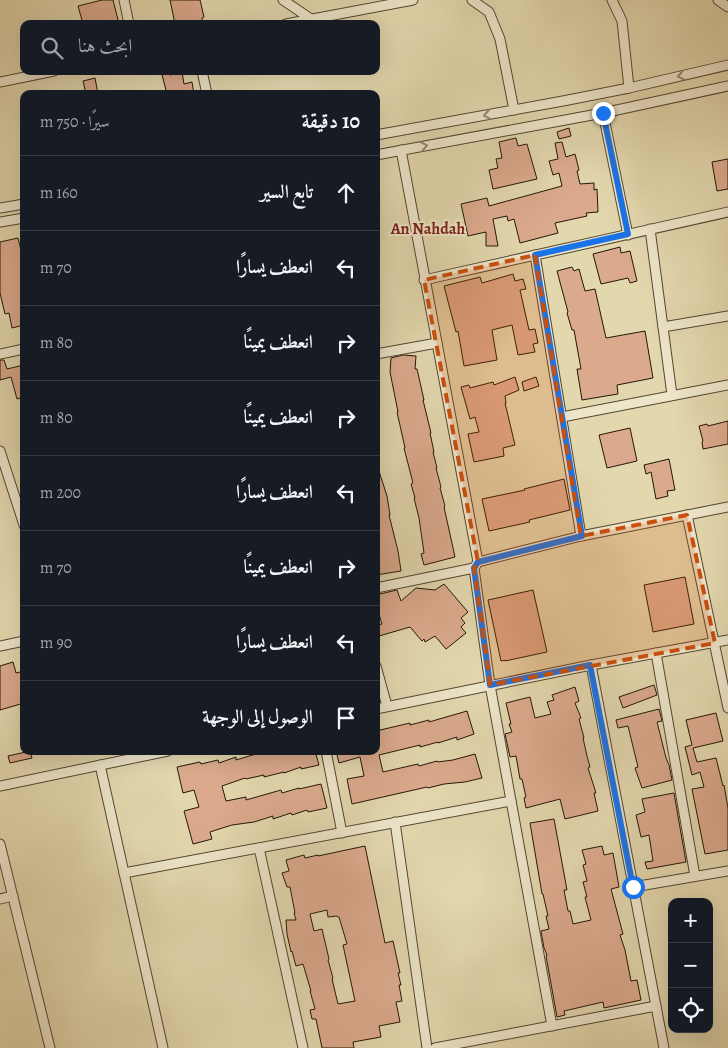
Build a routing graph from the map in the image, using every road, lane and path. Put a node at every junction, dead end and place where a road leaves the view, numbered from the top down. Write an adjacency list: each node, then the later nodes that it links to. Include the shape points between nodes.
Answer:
1 (124, 0): 9 (street)
2 (283, 0): 8 (street)
3 (412, 0): 8 (street)
4 (472, 0): 18 (street, via 489,12 500,40)
5 (612, 0): 16 (street, via 622,20)
6 (718, 0): 7 (street)
7 (728, 7)
8 (311, 19): 10 (street)
9 (128, 20)
10 (306, 20)
11 (728, 64): 16 (street, one-way to 16)
12 (34, 75): 14 (street)
13 (203, 75): 17 (street)
14 (0, 82)
15 (728, 86): 19 (street)
16 (629, 88): 18 (street)
17 (206, 90)
18 (514, 110): 20 (street, one-way to 20)
19 (603, 113): 21 (street, one-way to 19); 29 (street)
20 (380, 134)
21 (400, 150): 22 (street); 31 (street)
22 (380, 154)
23 (20, 205): 24 (street)
24 (0, 208)
25 (727, 213): 28 (street)
26 (20, 219): 27 (street)
27 (0, 222)
28 (650, 230): 29 (street); 33 (street)
29 (628, 234): 30 (street)
30 (535, 255): 31 (street); 40 (street)
31 (424, 280): 34 (street)
32 (728, 316): 33 (street)
33 (663, 328): 39 (street)
34 (437, 344): 36 (street); 46 (street)
35 (20, 350): 37 (street)
36 (380, 353)
37 (0, 354)
38 (728, 384): 39 (street)
39 (672, 395): 40 (street)
40 (562, 417): 45 (street)
41 (0, 451): 43 (street)
42 (728, 507): 44 (street)
43 (20, 513)
44 (687, 515): 45 (street); 50 (street)
45 (582, 536): 46 (street)
46 (476, 565): 47 (street); 55 (street)
47 (380, 587)
48 (728, 640): 50 (street)
49 (20, 642): 51 (street)
50 (715, 643): 52 (street); 58 (street)
51 (0, 646)
52 (656, 653): 53 (street); 70 (street)
53 (590, 665): 55 (street); 71 (street)
54 (380, 681): 56 (street)
55 (490, 685): 56 (street); 63 (street)
56 (387, 706): 57 (street)
57 (380, 707)
58 (728, 708)
59 (149, 755): 61 (street)
60 (327, 755): 65 (street)
61 (100, 765): 62 (street); 69 (street)
62 (0, 786)
63 (511, 801): 64 (street); 75 (street)
64 (395, 822): 65 (street); 79 (street)
65 (342, 833): 67 (street)
66 (0, 844): 72 (street)
67 (259, 848): 69 (street); 78 (street)
68 (728, 871): 70 (street)
69 (124, 873): 77 (street)
70 (695, 876): 71 (street)
71 (633, 887): 74 (street)
72 (13, 896): 73 (street); 76 (street)
73 (0, 899)
74 (656, 1006): 75 (street); 81 (street)
75 (552, 1026): 80 (street)
76 (50, 1048)
77 (163, 1048)
78 (303, 1048)
79 (427, 1048)
80 (435, 1048)
81 (664, 1048)

